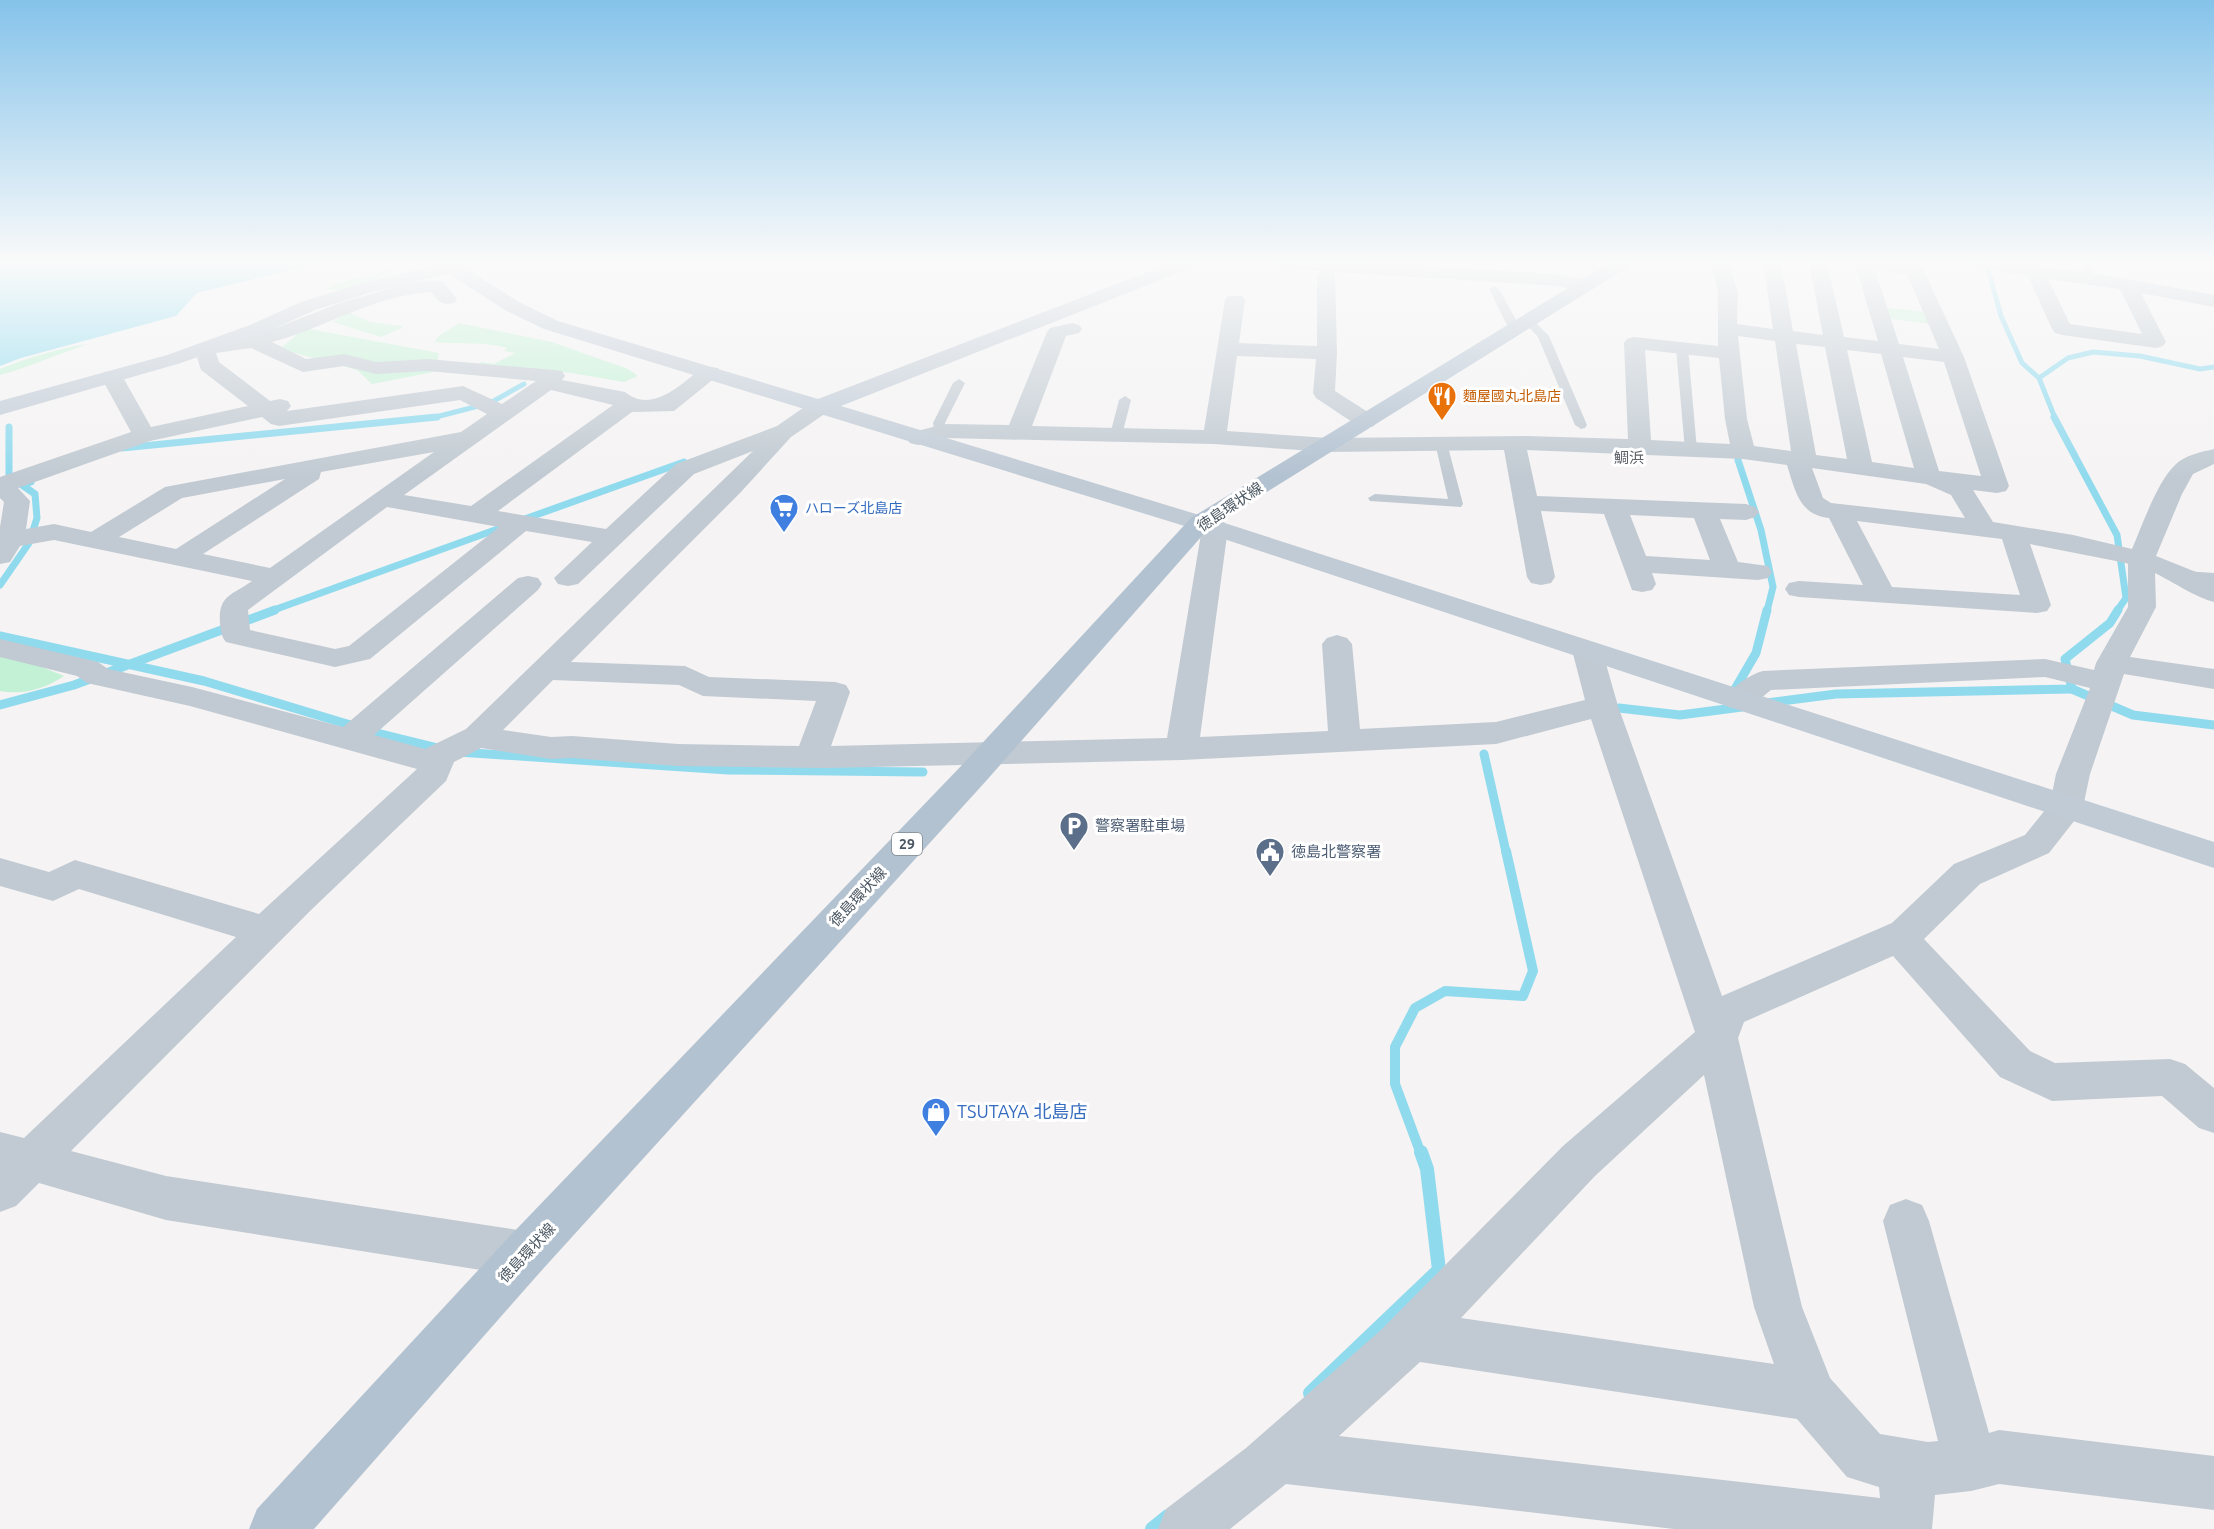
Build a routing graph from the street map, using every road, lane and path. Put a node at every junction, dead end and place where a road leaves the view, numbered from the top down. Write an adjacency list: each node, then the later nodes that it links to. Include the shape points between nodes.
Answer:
1 (242, 334): 21 (street)
2 (271, 334): 19 (street)
3 (582, 334): 29 (street)
4 (1004, 334): 36 (street)
5 (1056, 334): 43 (street)
6 (1230, 334): 24 (street)
7 (1327, 334): 26 (street)
8 (1507, 334): 40 (main road, 徳島環状線 / 29)
9 (1540, 334): 41 (lane)
10 (1728, 334): 27 (street)
11 (1779, 334): 18 (street)
12 (1833, 334): 20 (street)
13 (1885, 334): 25 (street)
14 (1943, 334): 28 (street)
15 (2065, 334): 23 (street)
16 (2101, 334): 17 (street, via 2156,342)
17 (2152, 334)
18 (1784, 335): 20 (street); 56 (street)
19 (253, 341): 21 (street); 31 (street, via 303,366 344,360 376,368 428,365 554,376)
20 (1834, 341): 25 (street); 58 (street)
21 (204, 348): 30 (street); 38 (street, via 209,365)
22 (1682, 348): 27 (street); 52 (street, via 1634,343); 53 (lane)
23 (2071, 348)
24 (1228, 349): 26 (street); 47 (street)
25 (1890, 349): 28 (street); 59 (street)
26 (1327, 352): 40 (street, via 1324,393)
27 (1730, 353): 54 (street)
28 (1953, 357): 59 (street, via 1997,486)
29 (710, 373): 35 (street, via 666,406); 36 (street)
30 (111, 377): 37 (street); 44 (street)
31 (547, 383): 35 (street, via 616,397); 39 (street)
32 (959, 383): 45 (lane, via 939,423)
33 (369, 386): 38 (street)
34 (1125, 400): 46 (lane)
35 (627, 405): 68 (street)
36 (821, 406): 42 (street); 45 (street)
37 (0, 408)
38 (264, 409): 39 (street, via 279,419 463,393); 44 (street)
39 (502, 413): 48 (street)
40 (1366, 421): 51 (main road, 徳島環状線 / 29)
41 (1581, 424)
42 (785, 431): 74 (street, via 685,469); 92 (street)
43 (1018, 433): 45 (street); 46 (street)
44 (144, 435): 60 (street)
45 (928, 435): 70 (street)
46 (1116, 435): 47 (street)
47 (1215, 437): 51 (street)
48 (465, 439): 57 (street); 62 (street)
49 (1441, 443): 50 (street); 51 (street); 61 (lane, via 1456,504)
50 (1514, 443): 52 (street); 63 (street)
51 (1328, 445): 70 (main road, 徳島環状線 / 29)
52 (1640, 447): 53 (street)
53 (1691, 450): 54 (street)
54 (1743, 452): 56 (street)
55 (2214, 456): 77 (street, via 2184,469)
56 (1801, 460): 58 (street); 67 (street, via 1812,502 1824,510)
57 (324, 465): 75 (street, via 174,492); 76 (street)
58 (1861, 468): 59 (street)
59 (1929, 477): 71 (street, via 1960,490)
60 (1, 485): 72 (street, via 17,501)
61 (1375, 498)
62 (382, 499): 68 (street); 81 (street)
63 (1526, 503): 64 (street); 82 (street)
64 (1614, 507): 65 (street); 78 (street, via 1639,574)
65 (1704, 510): 66 (street); 78 (street)
66 (1746, 512)
67 (1839, 512): 71 (street); 88 (street)
68 (476, 515): 69 (street)
69 (521, 522): 74 (street); 81 (street, via 358,653 335,658 236,636 233,608)
70 (1208, 526): 91 (street); 100 (street); 101 (main road, 徳島環状線 / 29)
71 (1984, 528): 73 (street)
72 (6, 532): 75 (street, via 54,532)
73 (2013, 533): 77 (street); 88 (street, via 2037,604)
74 (612, 538): 83 (street)
75 (96, 540): 76 (street)
76 (181, 557): 81 (street)
77 (2141, 559): 80 (street); 93 (street, via 2142,607)
78 (1727, 569): 79 (street)
79 (1758, 572)
80 (2184, 575): 84 (lane); 87 (street)
81 (275, 577)
82 (1541, 577)
83 (568, 578)
84 (2214, 578)
85 (528, 584): 99 (street)
86 (1799, 589): 88 (street)
87 (2214, 594)
88 (1882, 596)
89 (1337, 644): 98 (street)
90 (0, 648): 99 (street)
91 (1587, 650): 95 (street); 96 (street)
92 (543, 670): 97 (street); 103 (street, via 685,676 703,686 835,692)
93 (2109, 673): 94 (street); 95 (street, via 2045,668 1763,681); 104 (street, via 2073,774)
94 (2214, 679)
95 (1754, 705): 104 (street)
96 (1602, 706): 98 (street, via 1496,732); 109 (street)
97 (477, 737): 102 (street); 103 (street, via 551,748 678,756)
98 (1345, 739): 100 (street)
99 (349, 740): 102 (street, via 428,761)
100 (1182, 749): 101 (street)
101 (991, 753): 103 (street); 114 (main road, 徳島環状線 / 29)
102 (440, 755): 107 (street, via 434,773)
103 (811, 757)
104 (2066, 807): 105 (street); 108 (street, via 2037,844 1967,874)
105 (2214, 855)
106 (0, 872): 107 (street, via 53,887 75,874)
107 (266, 931): 111 (street)
108 (1899, 938): 109 (street, via 1728,1011); 110 (street, via 2015,1064 2052,1082 2170,1077)
109 (1717, 1038): 115 (street, via 1579,1161); 116 (street, via 1778,1307)
110 (2214, 1114)
111 (16, 1156): 112 (street); 114 (street, via 166,1198)
112 (0, 1191)
113 (1906, 1221): 118 (street)
114 (525, 1254): 122 (main road, 徳島環状線 / 29)
115 (1411, 1336): 116 (street); 117 (street)
116 (1811, 1395): 119 (street, via 1866,1458)
117 (1277, 1456): 121 (street); 123 (street)
118 (1971, 1464): 119 (street, via 1928,1469); 120 (street, via 1999,1457)
119 (1902, 1465): 121 (street, via 1908,1499)
120 (2214, 1483)
121 (1904, 1528)
122 (277, 1529)
123 (1186, 1529)

